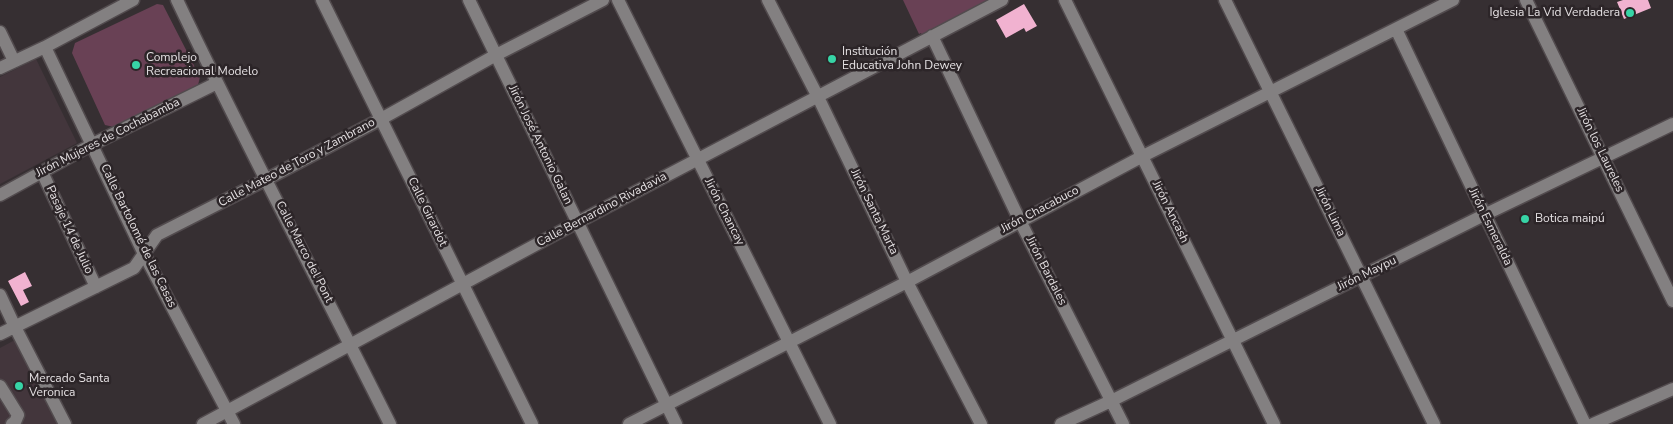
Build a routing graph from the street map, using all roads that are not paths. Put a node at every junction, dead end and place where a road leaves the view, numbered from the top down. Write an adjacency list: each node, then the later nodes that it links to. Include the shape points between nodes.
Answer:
1 (133, 0): 16 (street)
2 (178, 0): 20 (street, Calle Marco del Pont)
3 (322, 0): 23 (street, Calle Girardot)
4 (469, 0): 17 (street, Jirón José Antonio Galan)
5 (603, 0): 17 (street, Calle Mateo de Toro y Zambrano)
6 (618, 0): 28 (street, Jirón Chancay)
7 (768, 0): 22 (street, Jirón Santa Marta)
8 (1002, 0): 15 (street, Calle Bernardino Rivadavia)
9 (1066, 0): 26 (street, Jirón Ancash)
10 (1225, 0): 21 (street, Jirón Lima)
11 (1453, 0): 13 (street, Jirón Chacabuco)
12 (1526, 0): 27 (street, Jirón los Laureles)
13 (1396, 28): 21 (street, Jirón Chacabuco); 32 (street, Jirón Esmeralda)
14 (0, 32): 18 (street)
15 (932, 36): 22 (street, Calle Bernardino Rivadavia); 33 (street, Jirón Bardales)
16 (45, 46): 18 (street); 25 (street, Calle Bartolomé de las Casas)
17 (496, 55): 23 (street, Calle Mateo de Toro y Zambrano); 34 (street, Jirón José Antonio Galan)
18 (14, 61): 19 (street)
19 (0, 68)
20 (217, 83): 25 (street, Jirón Mujeres de Cochabamba); 30 (street, Calle Marco del Pont)
21 (1270, 91): 26 (street, Jirón Chacabuco); 36 (street, Jirón Lima)
22 (818, 97): 28 (street, Calle Bernardino Rivadavia); 37 (street, Jirón Santa Marta)
23 (381, 119): 30 (street, Calle Mateo de Toro y Zambrano); 38 (street, Calle Girardot)
24 (1673, 124): 27 (street, Jirón Maypu)
25 (93, 144): 29 (street, Jirón Mujeres de Cochabamba); 35 (street, Calle Bartolomé de las Casas)
26 (1143, 156): 33 (street, Jirón Chacabuco); 44 (street, Jirón Ancash)
27 (1604, 158): 32 (street, Jirón Maypu); 41 (street, Jirón los Laureles)
28 (697, 159): 34 (street, Calle Bernardino Rivadavia); 45 (street, Jirón Chancay)
29 (42, 172): 31 (street, Jirón Mujeres de Cochabamba); 39 (street, Pasaje 14 de Julio)
30 (267, 179): 35 (street, Calle Mateo de Toro y Zambrano, via 157,235); 46 (street, Calle Marco del Pont)
31 (0, 195)
32 (1484, 215): 36 (street, Jirón Maypu); 66 (street, Jirón Esmeralda)
33 (1020, 221): 37 (street, Jirón Chacabuco); 49 (street, Jirón Bardales)
34 (578, 222): 38 (street, Calle Bernardino Rivadavia); 50 (street, Jirón José Antonio Galan)
35 (144, 254): 39 (street, Calle Mateo de Toro y Zambrano, via 134,268); 51 (street, Calle Bartolomé de las Casas)
36 (1362, 276): 44 (street, Jirón Maypu); 65 (street, Jirón Lima)
37 (907, 282): 45 (street, Jirón Chacabuco); 61 (street, Jirón Santa Marta)
38 (463, 285): 46 (street, Calle Bernardino Rivadavia); 57 (street, Calle Girardot)
39 (96, 287): 42 (street, Calle Mateo de Toro y Zambrano)
40 (0, 295): 42 (street)
41 (1673, 301)
42 (15, 327): 43 (street, Calle Mateo de Toro y Zambrano); 53 (street)
43 (0, 334)
44 (1233, 340): 49 (street, Jirón Maypu); 64 (street, Jirón Ancash)
45 (790, 342): 50 (street, Jirón Chacabuco); 60 (street, Jirón Chancay)
46 (350, 345): 51 (street, Calle Bernardino Rivadavia); 56 (street, Calle Marco del Pont)
47 (0, 386): 52 (street, via 18,415)
48 (1673, 389): 67 (street)
49 (1112, 401): 62 (street, Jirón Maypu); 63 (street, Jirón Bardales)
50 (667, 404): 58 (street, Jirón Chacabuco); 59 (street, Jirón José Antonio Galan)
51 (228, 411): 54 (street, Calle Bernardino Rivadavia); 55 (street, Calle Bartolomé de las Casas)
52 (12, 424)
53 (65, 424)
54 (203, 424)
55 (234, 424)
56 (390, 424)
57 (532, 424)
58 (628, 424)
59 (676, 424)
60 (830, 424)
61 (980, 424)
62 (1061, 424)
63 (1123, 424)
64 (1274, 424)
65 (1434, 424)
66 (1586, 424)
67 (1594, 424)

